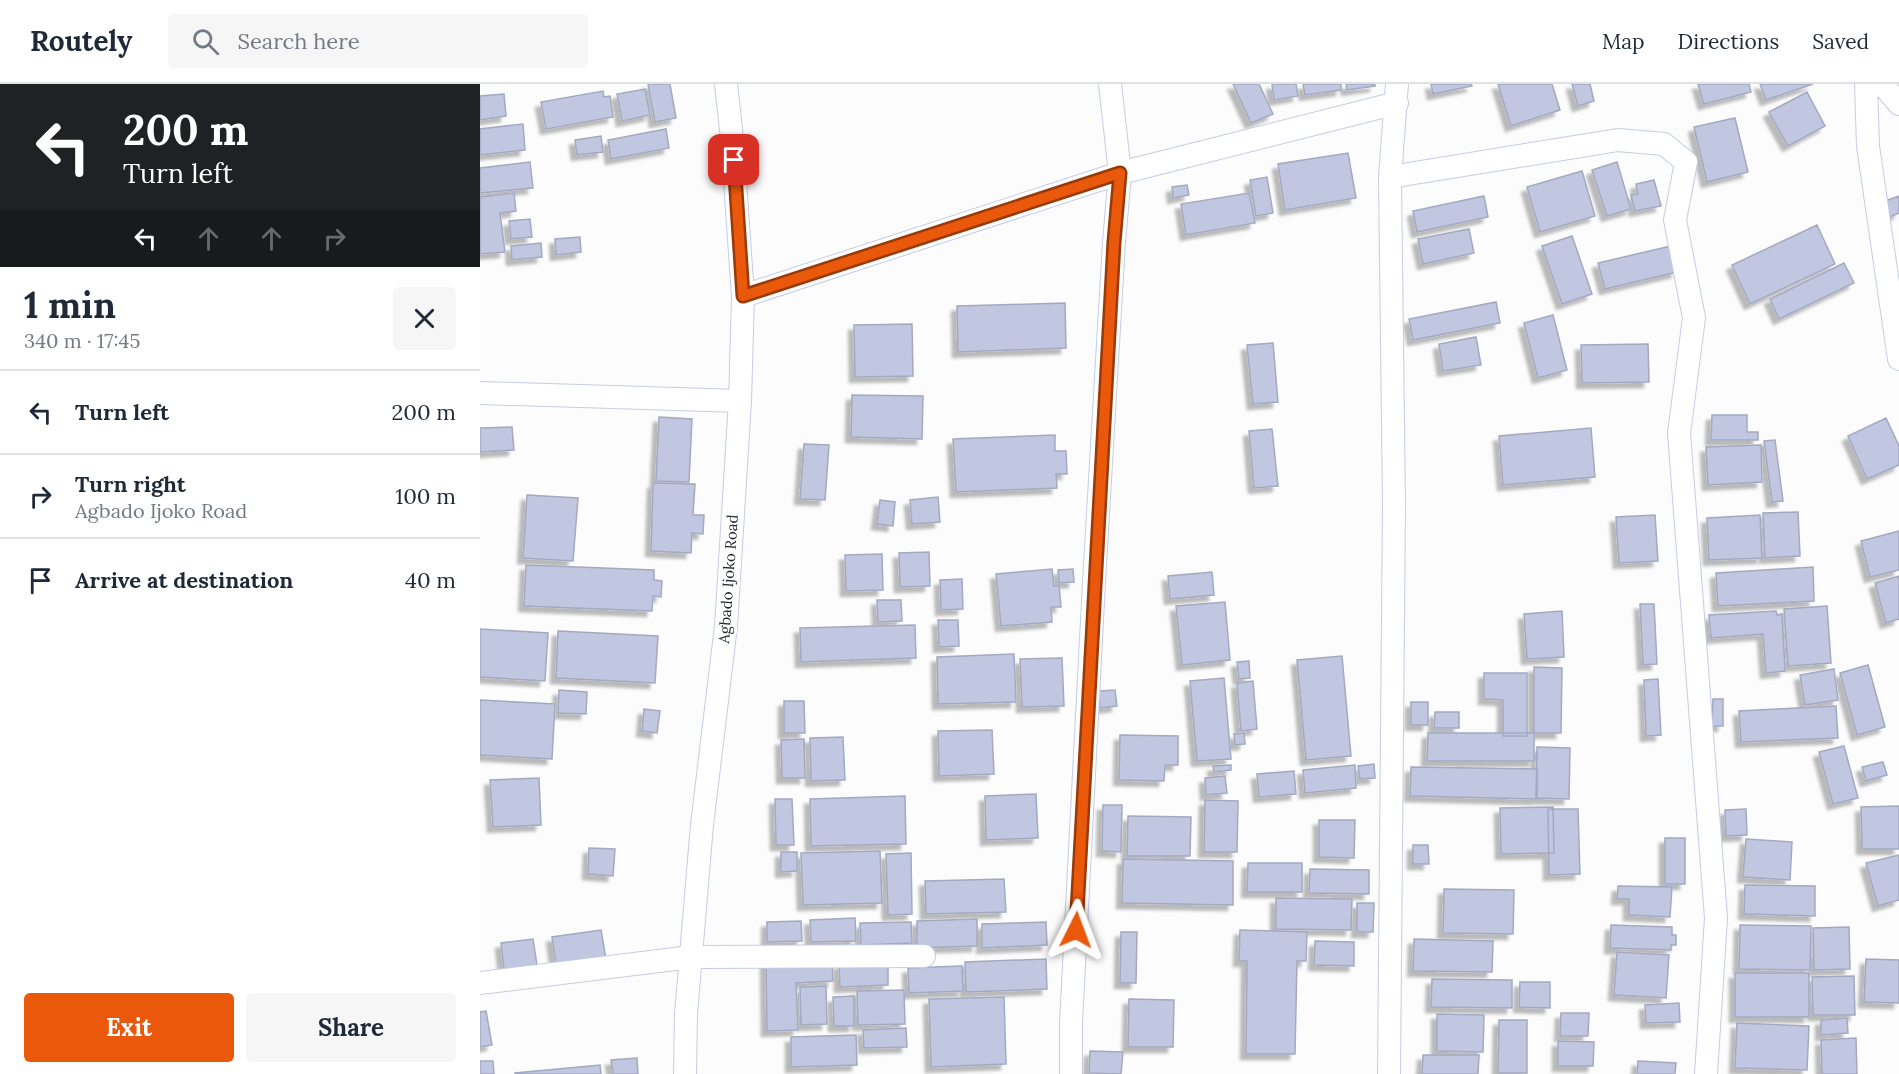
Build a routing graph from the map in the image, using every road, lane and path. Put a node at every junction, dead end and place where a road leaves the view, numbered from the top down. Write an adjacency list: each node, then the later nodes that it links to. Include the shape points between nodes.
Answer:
1 (726, 84): 9 (street, Agbado Ijoko Road)
2 (1110, 84): 7 (street)
3 (1866, 84): 10 (street, via 1868,146)
4 (1882, 84): 6 (street)
5 (1397, 93): 7 (street); 8 (street)
6 (1899, 104)
7 (1120, 173): 9 (street); 17 (street, via 1092,618)
8 (1390, 177): 18 (street, via 1394,506); 19 (street, via 1617,140 1664,144 1686,162 1675,220 1694,318 1679,433 1716,918)
9 (743, 296): 12 (street, Agbado Ijoko Road)
10 (1899, 359)
11 (480, 393): 12 (street)
12 (740, 401): 14 (street, Agbado Ijoko Road, via 726,626)
13 (924, 956): 14 (street)
14 (691, 957): 15 (street); 16 (street, Agbado Ijoko Road)
15 (480, 983)
16 (685, 1074)
17 (1071, 1074)
18 (1389, 1074)
19 (1706, 1074)

